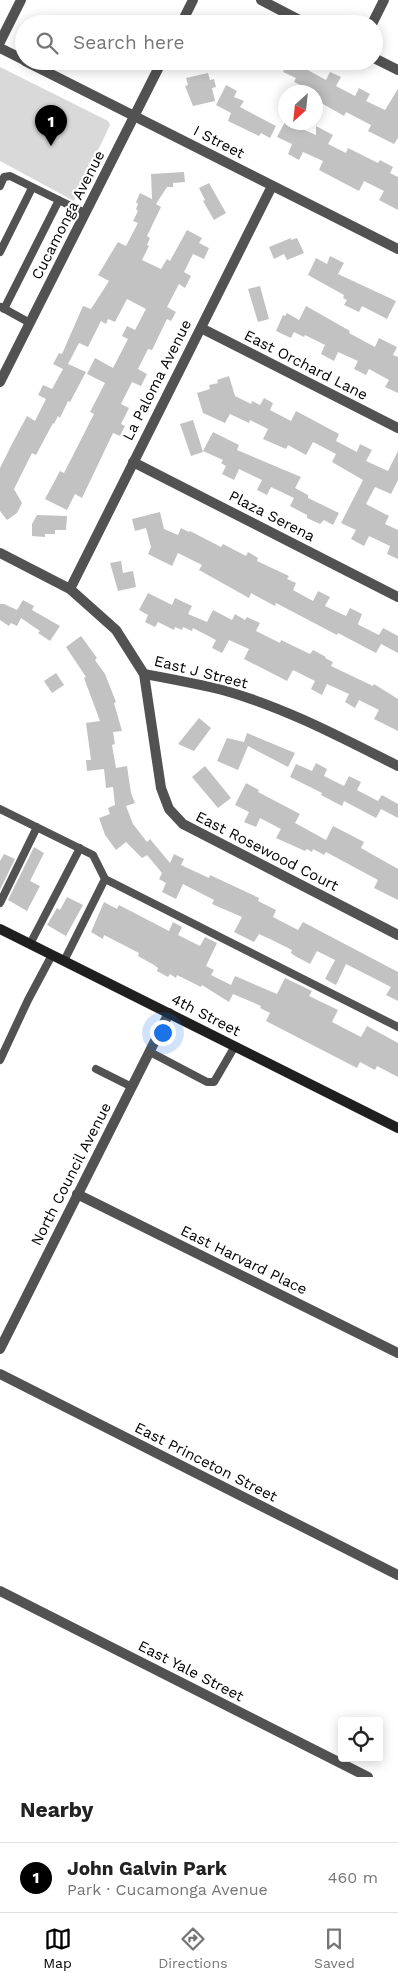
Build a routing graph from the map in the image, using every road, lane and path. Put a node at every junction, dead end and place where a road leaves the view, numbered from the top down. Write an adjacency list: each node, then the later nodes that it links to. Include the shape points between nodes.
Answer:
1 (21, 0): 8 (street)
2 (193, 0): 5 (street)
3 (261, 0): 6 (street)
4 (384, 0): 7 (street)
5 (186, 15)
6 (290, 15)
7 (376, 15)
8 (0, 42)
9 (0, 48): 10 (street, I Street)
10 (15, 56)
11 (383, 62): 14 (street)
12 (43, 70): 15 (street, I Street)
13 (157, 70): 15 (street, Cucamonga Avenue)
14 (398, 70)
15 (134, 116): 17 (street, I Street); 20 (street, Cucamonga Avenue)
16 (0, 186): 18 (lane, via 4,178 10,176)
17 (272, 186): 21 (street, I Street); 25 (street, La Paloma Avenue)
18 (32, 188): 19 (lane); 22 (lane)
19 (59, 200): 20 (lane); 23 (lane)
20 (85, 213): 24 (street, Cucamonga Avenue)
21 (398, 250)
22 (0, 252)
23 (2, 308): 24 (lane)
24 (30, 323): 26 (street, Cucamonga Avenue)
25 (201, 328): 27 (street, East Orchard Lane); 28 (street, La Paloma Avenue)
26 (0, 382)
27 (398, 428)
28 (133, 462): 30 (street, La Paloma Avenue); 31 (street, Plaza Serena)
29 (0, 554): 30 (street, East J Street)
30 (70, 589): 32 (street, East J Street, via 116,630)
31 (398, 597)
32 (144, 674): 33 (street, East J Street, via 226,691 273,707 317,725); 40 (street, East Rosewood Court, via 161,788 169,808 183,824)
33 (398, 766)
34 (0, 809): 35 (lane)
35 (37, 827): 36 (lane); 38 (lane)
36 (80, 848): 37 (lane, via 93,855); 41 (lane)
37 (105, 879): 43 (lane); 45 (lane)
38 (0, 903)
39 (0, 929): 41 (main road, 4th Street)
40 (398, 934)
41 (30, 944): 42 (main road, 4th Street)
42 (52, 955): 43 (main road, 4th Street); 48 (lane)
43 (64, 961): 44 (main road, 4th Street)
44 (170, 1013): 46 (main road, 4th Street); 47 (street, North Council Avenue)
45 (398, 1027)
46 (235, 1046): 47 (lane, via 214,1082 207,1082); 51 (main road, 4th Street)
47 (150, 1052): 50 (street, North Council Avenue)
48 (0, 1060)
49 (96, 1069): 50 (lane)
50 (132, 1087): 52 (street, North Council Avenue)
51 (398, 1128)
52 (77, 1194): 53 (street, North Council Avenue); 54 (street, East Harvard Place)
53 (0, 1349)
54 (398, 1353)
55 (0, 1374): 56 (street, East Princeton Street)
56 (398, 1575)
57 (0, 1591): 58 (street, East Yale Street)
58 (368, 1777)

